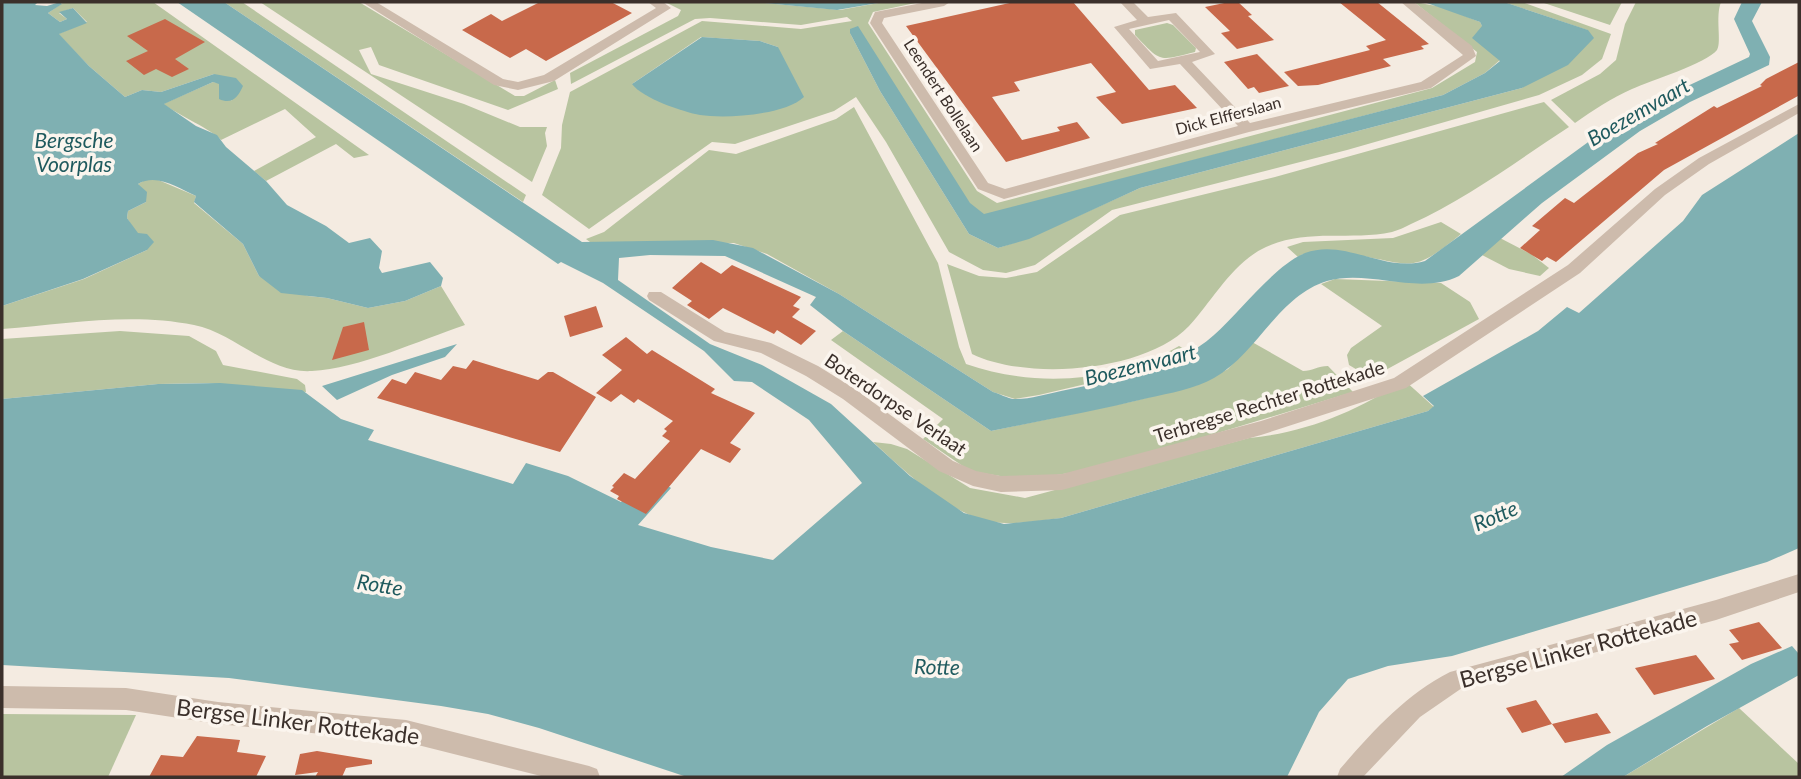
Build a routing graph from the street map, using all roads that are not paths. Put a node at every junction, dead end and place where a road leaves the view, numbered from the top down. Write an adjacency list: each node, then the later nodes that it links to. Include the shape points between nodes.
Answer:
1 (368, 2): 2 (street, via 499,82 518,86 549,78 665,8)
2 (654, 2)
3 (944, 2): 10 (street, Leendert Bollelaan, via 879,15 876,23)
4 (1126, 2): 6 (street)
5 (1407, 2): 9 (street, Dick Elfferslaan, via 1467,49 1470,57 1426,85)
6 (1146, 22): 7 (street, via 1172,16 1209,54); 7 (street, via 1120,27 1155,66)
7 (1183, 60): 9 (street)
8 (1799, 108): 12 (street, Terbregse Rechter Rottekade, via 1704,161 1660,192 1574,269 1400,383)
9 (1247, 128): 10 (street, Dick Elfferslaan, via 1004,194)
10 (983, 186)
11 (654, 296): 12 (street, Boterdorpse Verlaat, via 720,337 765,348 813,371 928,455 973,478 1027,485)
12 (1088, 477)
13 (1799, 583): 16 (street, Bergse Linker Rottekade, via 1717,610 1458,679 1434,690)
14 (2, 697): 15 (street, Bergse Linker Rottekade, via 126,699 406,731)
15 (589, 777)
16 (1348, 777)

